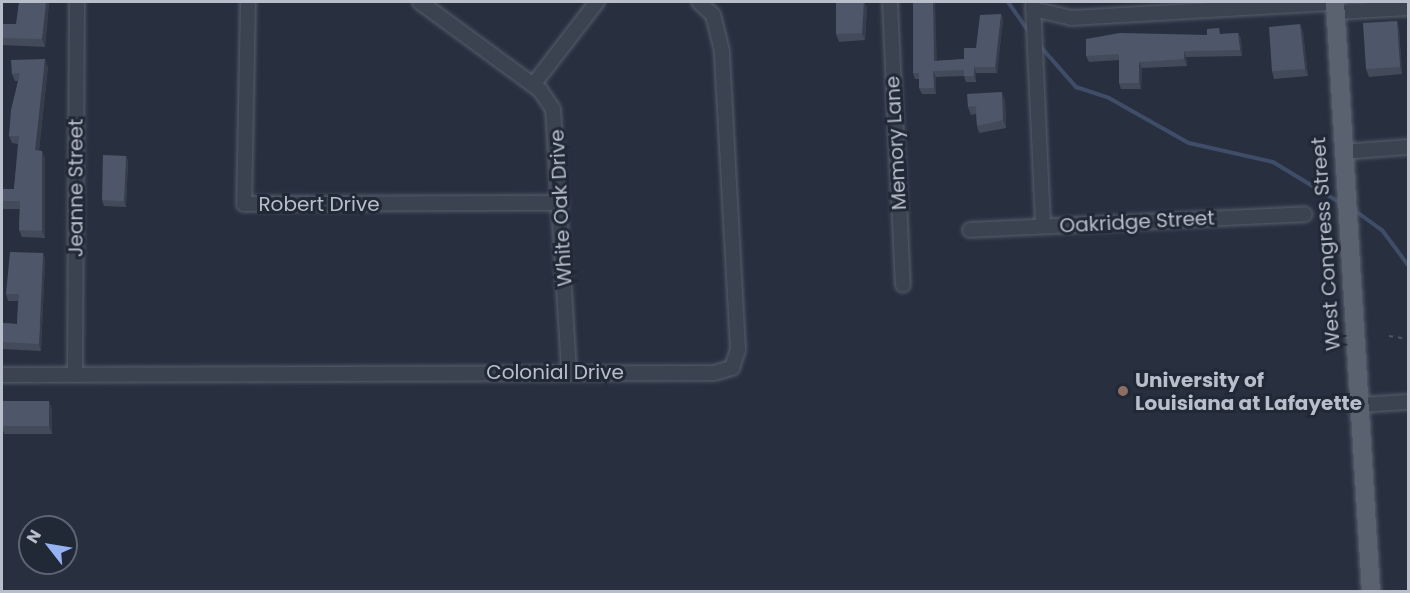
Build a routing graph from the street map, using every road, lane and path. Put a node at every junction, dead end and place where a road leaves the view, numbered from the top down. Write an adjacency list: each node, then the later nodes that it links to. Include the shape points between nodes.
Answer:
1 (77, 2): 22 (street, Jeanne Street)
2 (248, 2): 13 (street, Robert Drive, via 244,204)
3 (420, 2): 10 (street, White Oak Drive)
4 (597, 2): 10 (street)
5 (699, 2): 20 (street, Colonial Drive, via 713,15 722,51 736,363 714,373)
6 (890, 2): 17 (street, Memory Lane)
7 (1033, 5): 8 (street, via 1071,18); 15 (street)
8 (1335, 6): 9 (street); 12 (main road, West Congress Street)
9 (1408, 8)
10 (533, 85): 13 (street, White Oak Drive, via 549,101 556,120)
11 (1408, 147): 12 (street)
12 (1342, 152): 24 (main road, West Congress Street)
13 (561, 203): 20 (street, White Oak Drive)
14 (1305, 214): 15 (street, Oakridge Street)
15 (1043, 226): 16 (street, Oakridge Street)
16 (970, 230)
17 (903, 285)
18 (1389, 336): 19 (path)
19 (1408, 339)
20 (569, 371): 22 (street, Colonial Drive)
21 (2, 375): 22 (street, Colonial Drive)
22 (75, 375)
23 (1408, 402): 24 (street)
24 (1359, 405): 25 (main road, West Congress Street)
25 (1371, 591)

